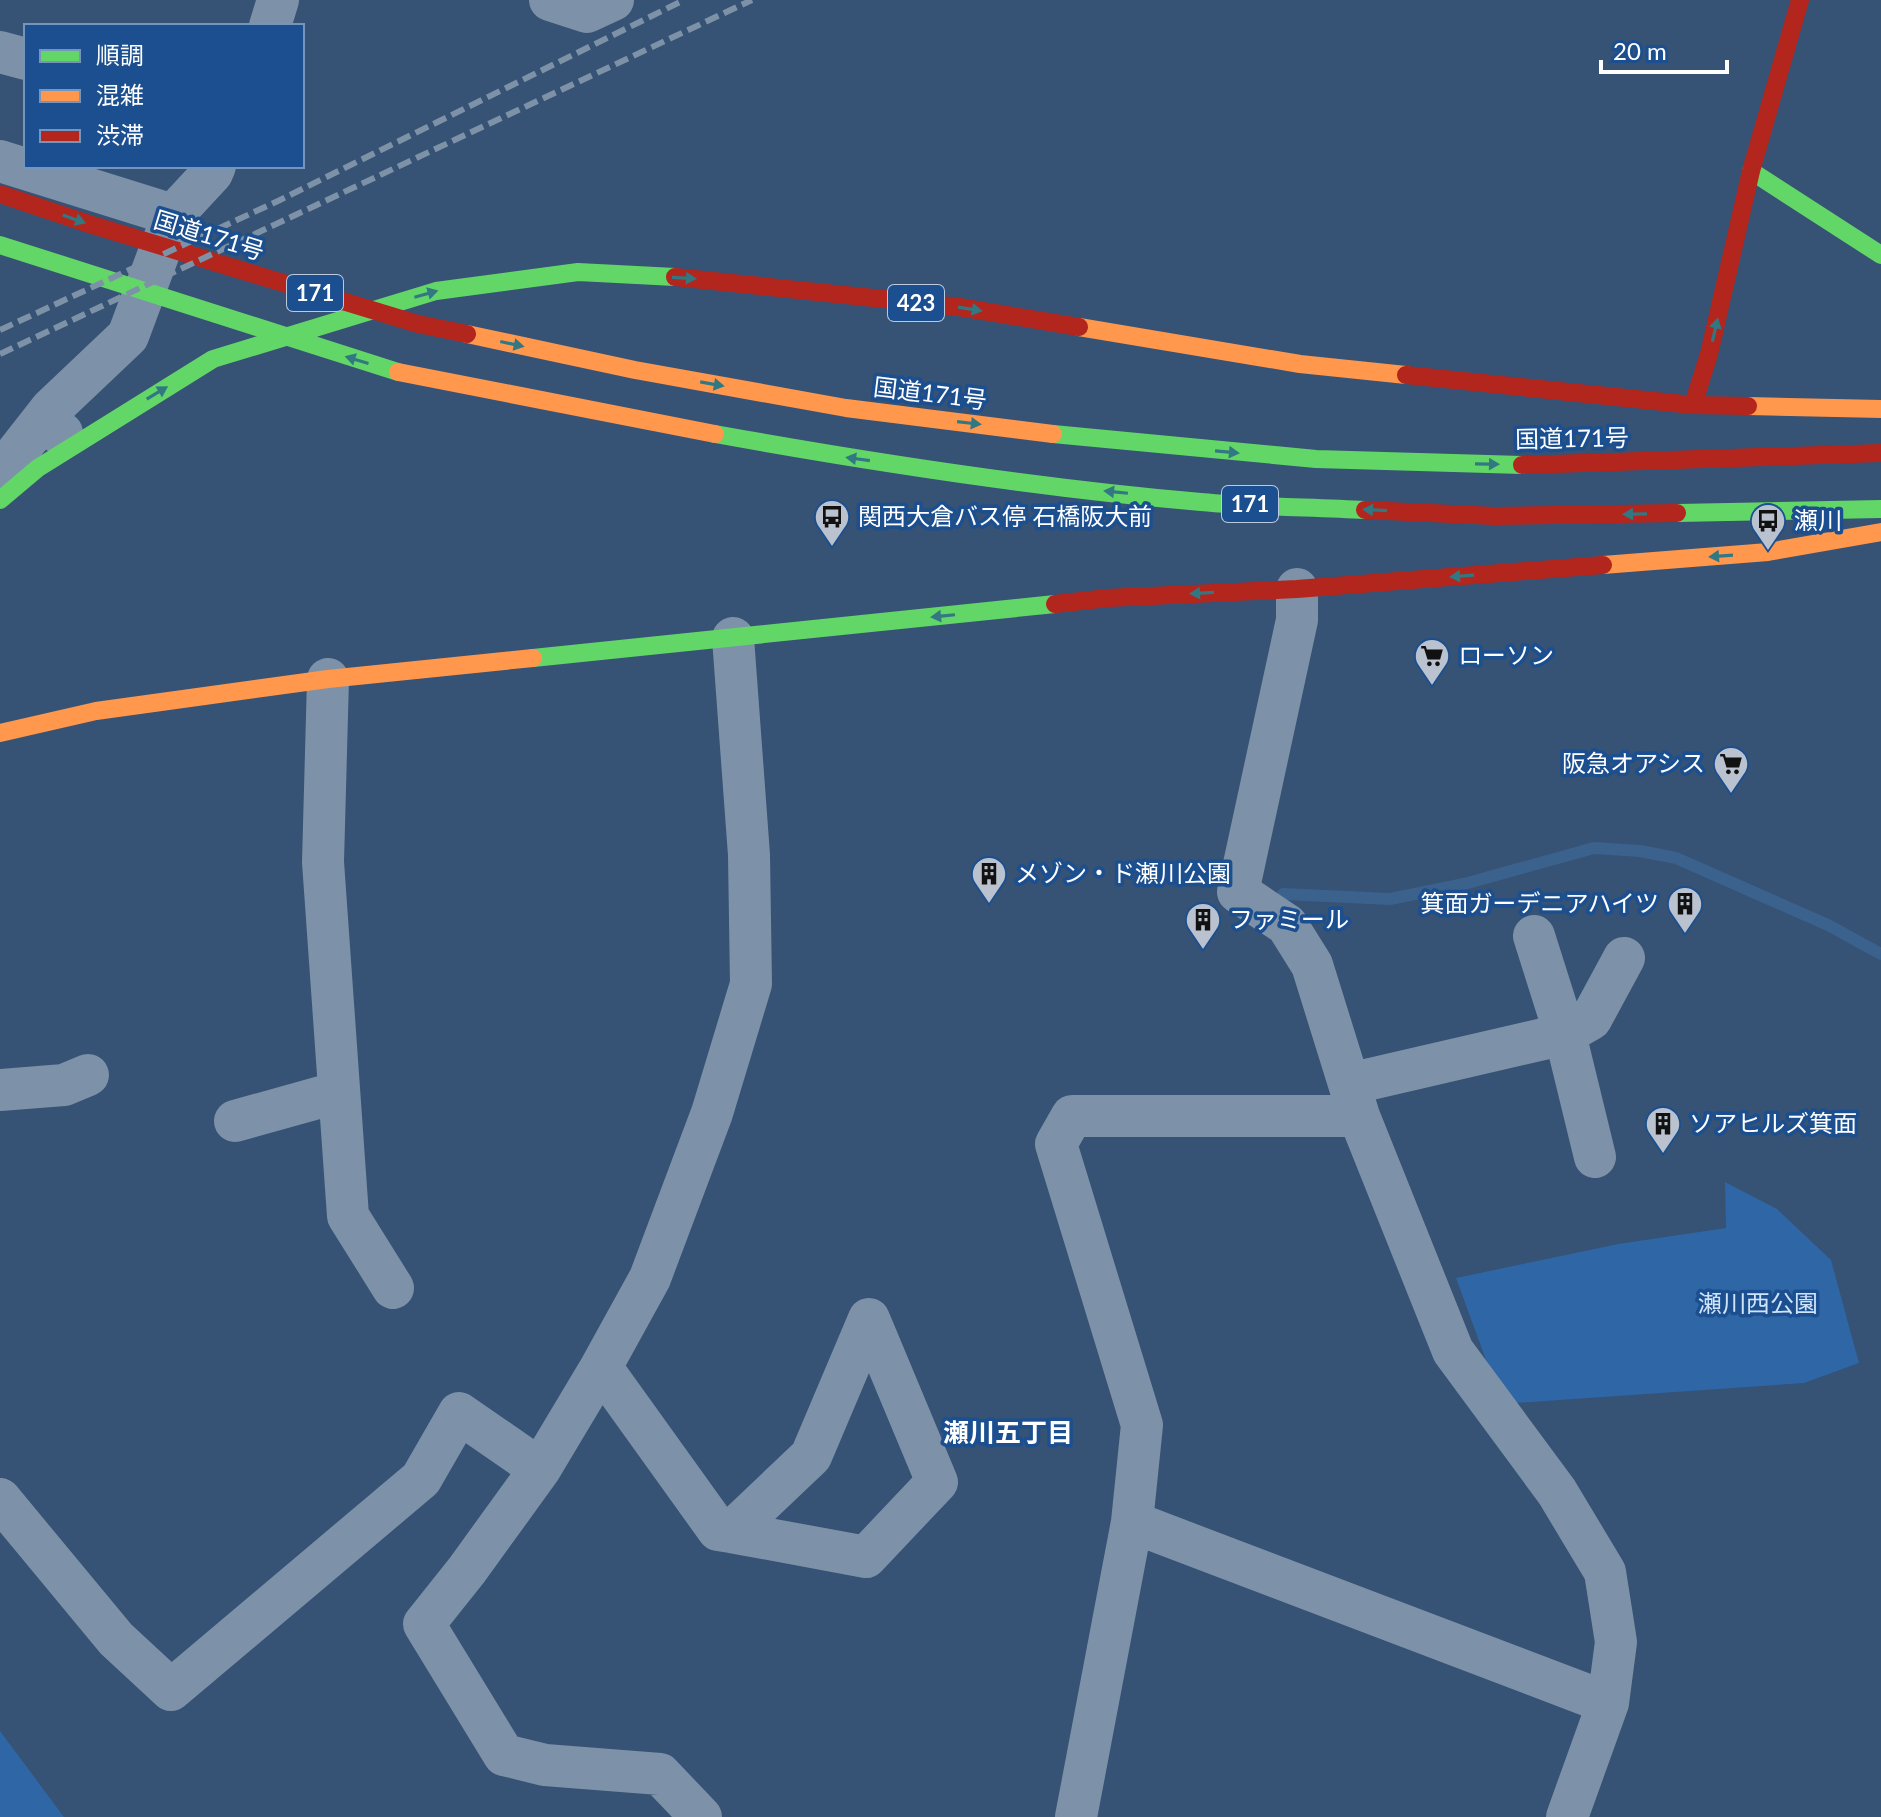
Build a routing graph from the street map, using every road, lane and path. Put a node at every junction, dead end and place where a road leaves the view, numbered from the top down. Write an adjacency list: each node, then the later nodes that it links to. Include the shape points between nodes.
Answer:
1 (278, 0): 5 (street)
2 (550, 0): 3 (street, via 587,12)
3 (613, 0)
4 (1800, 0): 9 (main road)
5 (271, 24)
6 (0, 52): 7 (street)
7 (24, 58)
8 (214, 168): 11 (street)
9 (1751, 171): 13 (main road); 14 (main road, one-way to 9)
10 (2, 177): 11 (street); 18 (main road, 国道171号 / 171, one-way to 18, via 89,224 418,324 846,408 1122,442 1316,459 1531,465)
11 (173, 215): 15 (street, via 128,336)
12 (0, 245): 21 (main road, 171, one-way to 12, via 1495,516 1203,502 993,479 625,418 398,372)
13 (1881, 255)
14 (1693, 405): 16 (main road, 423); 17 (main road, 423, one-way to 14, via 213,359 436,291 578,272 700,278 959,307 1300,364)
15 (51, 409): 17 (street, via 57,432 64,434); 19 (street)
16 (1881, 409)
17 (110, 421): 20 (main road, 423)
18 (1881, 453)
19 (0, 474)
20 (0, 500)
21 (1881, 509)
22 (1881, 532): 23 (main road, one-way to 23, via 1768,552)
23 (1297, 589): 24 (main road, one-way to 24, via 1108,598); 33 (street, via 1297,620 1238,892 1287,925 1312,965)
24 (733, 638): 25 (main road); 37 (street, via 749,855 751,984 712,1113 650,1278)
25 (328, 679): 26 (main road, via 96,711); 32 (street, via 323,862)
26 (0, 733)
27 (1534, 936): 29 (street)
28 (1624, 958): 29 (street, via 1591,1019)
29 (1565, 1034): 33 (street); 35 (street)
30 (88, 1075): 31 (street, via 64,1085)
31 (0, 1090)
32 (339, 1092): 34 (street); 36 (street, via 348,1216)
33 (1354, 1100): 40 (street, via 1072,1116 1056,1144 1142,1425); 42 (street, via 1453,1351 1557,1492 1605,1572 1616,1642)
34 (235, 1121)
35 (1595, 1157)
36 (393, 1288)
37 (601, 1367): 38 (street); 41 (street, via 718,1530)
38 (540, 1469): 39 (street, via 459,1413 421,1479 171,1690 116,1639); 43 (street, via 424,1624 504,1755 545,1765 660,1774)
39 (0, 1499)
40 (1132, 1522): 42 (street); 44 (street)
41 (731, 1532): 41 (street, via 866,1557 937,1482 869,1319 811,1456)
42 (1608, 1703): 45 (street)
43 (701, 1817)
44 (1076, 1817)
45 (1567, 1817)

